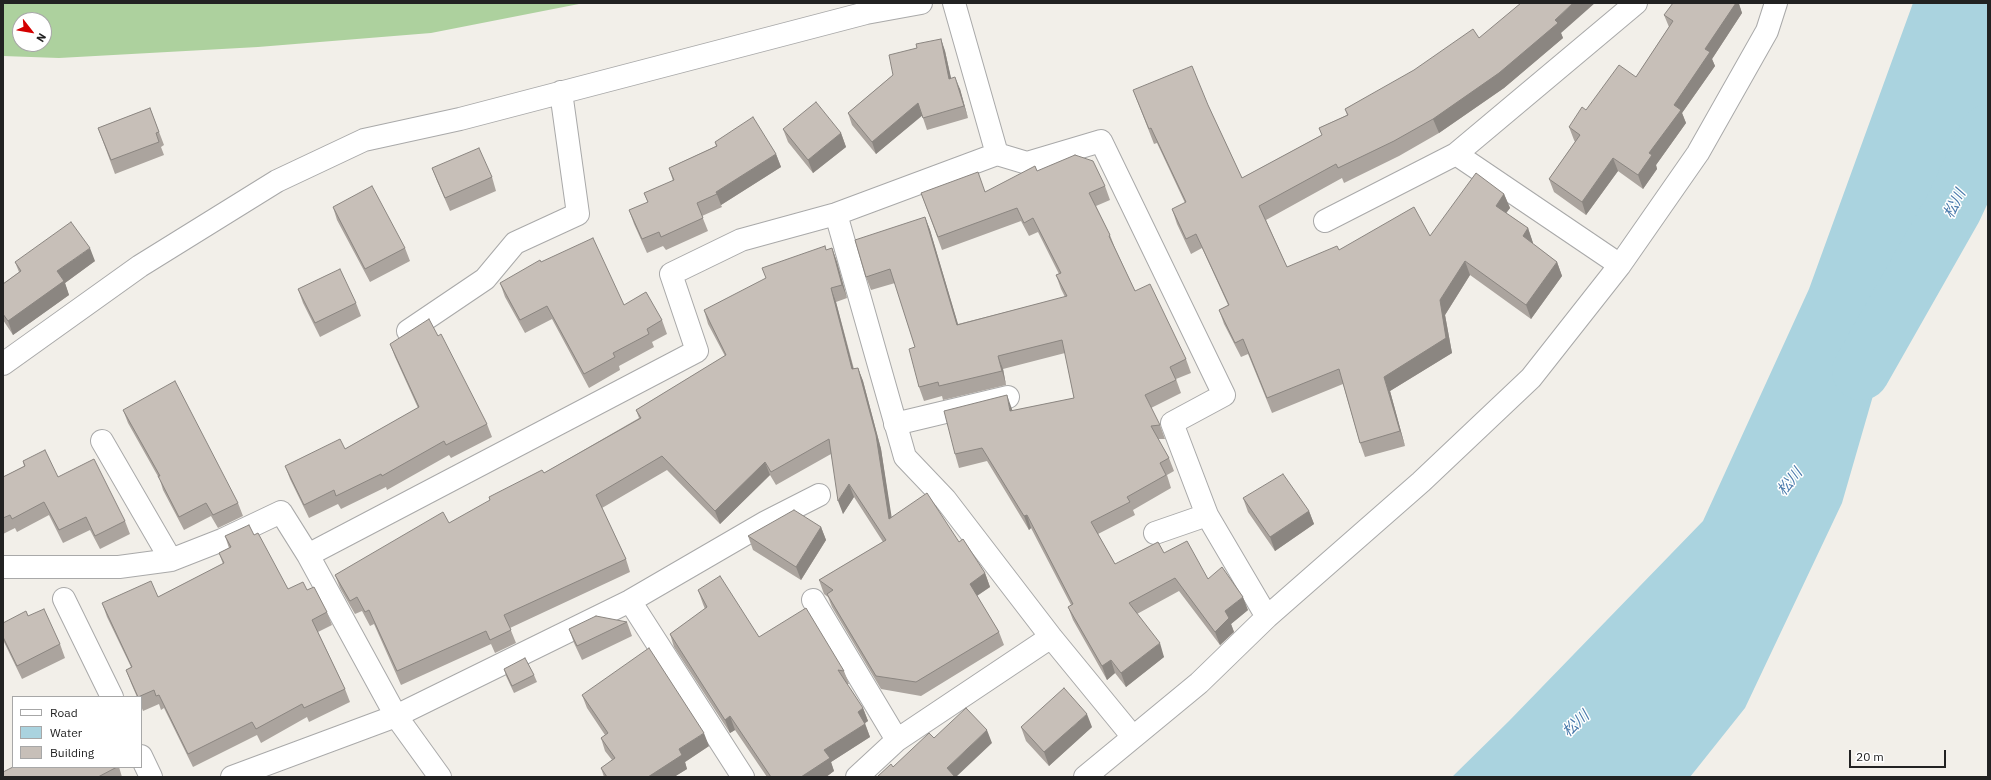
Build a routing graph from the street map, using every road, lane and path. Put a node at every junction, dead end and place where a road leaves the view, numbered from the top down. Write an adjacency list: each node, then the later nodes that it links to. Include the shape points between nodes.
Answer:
1 (921, 3): 5 (street, via 866,13)
2 (954, 3): 6 (street)
3 (1636, 3): 7 (street)
4 (1776, 3): 10 (street, via 1767,31 1698,153)
5 (561, 92): 11 (street, via 578,214 515,242 485,279); 12 (street, via 460,119 364,140 278,181 140,266)
6 (997, 154): 8 (street); 17 (street, via 1027,162 1100,141 1224,395 1172,423)
7 (1456, 154): 9 (street); 10 (street)
8 (836, 214): 14 (street); 19 (street, via 741,240 671,274 697,351)
9 (1325, 221)
10 (1620, 265): 25 (street, via 1530,378 1420,482)
11 (408, 331)
12 (3, 364)
13 (1008, 397): 14 (street)
14 (895, 424): 26 (street, via 906,458 945,499)
15 (102, 441): 20 (street)
16 (819, 495): 24 (street, via 766,522)
17 (1207, 514): 18 (street); 25 (street)
18 (1155, 533)
19 (308, 555): 20 (street, via 281,512 222,540); 28 (street)
20 (171, 560): 21 (street, via 119,567)
21 (3, 567)
22 (64, 599): 27 (street)
23 (813, 600): 30 (street)
24 (630, 601): 28 (street); 35 (street)
25 (1266, 617): 29 (street, via 1199,683)
26 (1050, 637): 29 (street); 30 (street)
27 (112, 696)
28 (396, 716): 33 (street); 34 (street)
29 (1133, 737): 37 (street)
30 (897, 740): 36 (street)
31 (142, 758): 32 (street)
32 (151, 777)
33 (235, 777)
34 (440, 777)
35 (743, 777)
36 (857, 777)
37 (1085, 777)

